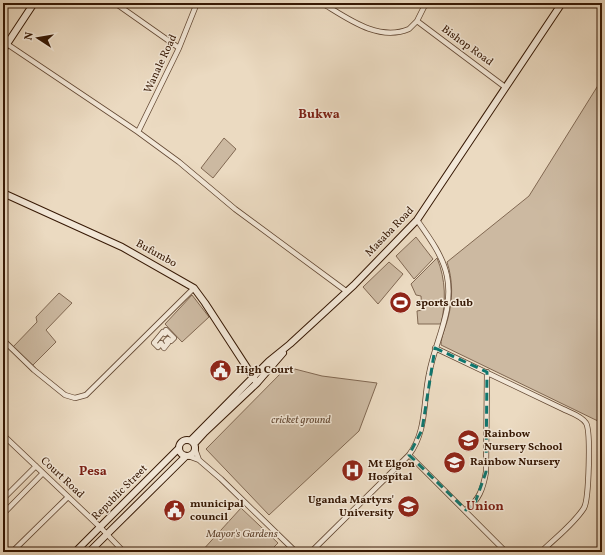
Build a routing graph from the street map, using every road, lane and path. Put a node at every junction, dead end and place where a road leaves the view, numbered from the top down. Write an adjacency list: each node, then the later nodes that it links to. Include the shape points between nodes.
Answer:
1 (34, 3): 8 (street)
2 (115, 3): 9 (street)
3 (197, 3): 9 (street, Wanale Road)
4 (322, 3): 7 (street, via 356,23 379,32 405,31)
5 (426, 3): 7 (street)
6 (562, 3): 11 (street, Masaba Road)
7 (417, 20): 11 (street, Bishop Road)
8 (7, 44): 10 (street); 12 (street)
9 (179, 48): 12 (street, Wanale Road)
10 (3, 50)
11 (506, 87): 14 (street, Masaba Road)
12 (138, 132): 16 (street, via 235,209)
13 (3, 193): 15 (street, Bufumbo, via 122,247)
14 (418, 220): 16 (street, Masaba Road); 20 (street, via 447,275 448,303 445,321)
15 (194, 288): 18 (street, via 81,397 65,395); 22 (street, Bufumbo)
16 (346, 291): 19 (street, Masaba Road)
17 (174, 338): 17 (street, via 171,341 168,339 164,348 161,343 158,347 154,343 163,332 166,334 166,330)
18 (3, 340)
19 (290, 344): 22 (street, Masaba Road); 23 (street)
20 (435, 348): 21 (street); 27 (street, via 429,373 422,430 416,446)
21 (487, 372): 34 (street, via 486,472 483,488 475,503); 45 (street, via 563,409 587,424 589,451 586,504 572,524)
22 (252, 377): 23 (street, Bufumbo); 25 (street, Masaba Road)
23 (256, 383): 25 (street)
24 (3, 435): 30 (street, Court Road)
25 (193, 444): 26 (street, via 182,441); 28 (street, via 194,452); 29 (street)
26 (179, 448): 28 (street, via 180,452); 36 (street, Republic Street)
27 (409, 455): 34 (street); 43 (street)
28 (187, 456): 29 (street); 37 (street, Republic Street)
29 (199, 460): 42 (street)
30 (36, 466): 31 (street, Court Road); 33 (street)
31 (43, 473): 32 (street, Court Road); 35 (street)
32 (68, 497): 36 (street, Court Road); 38 (street)
33 (3, 500)
34 (466, 510): 44 (street)
35 (3, 514)
36 (100, 527): 37 (street, Court Road); 39 (street, Republic Street)
37 (107, 534): 40 (street, Republic Street); 41 (street, Court Road)
38 (12, 552)
39 (75, 552)
40 (89, 552)
41 (124, 552)
42 (296, 552)
43 (311, 552)
44 (506, 552)
45 (541, 552)

